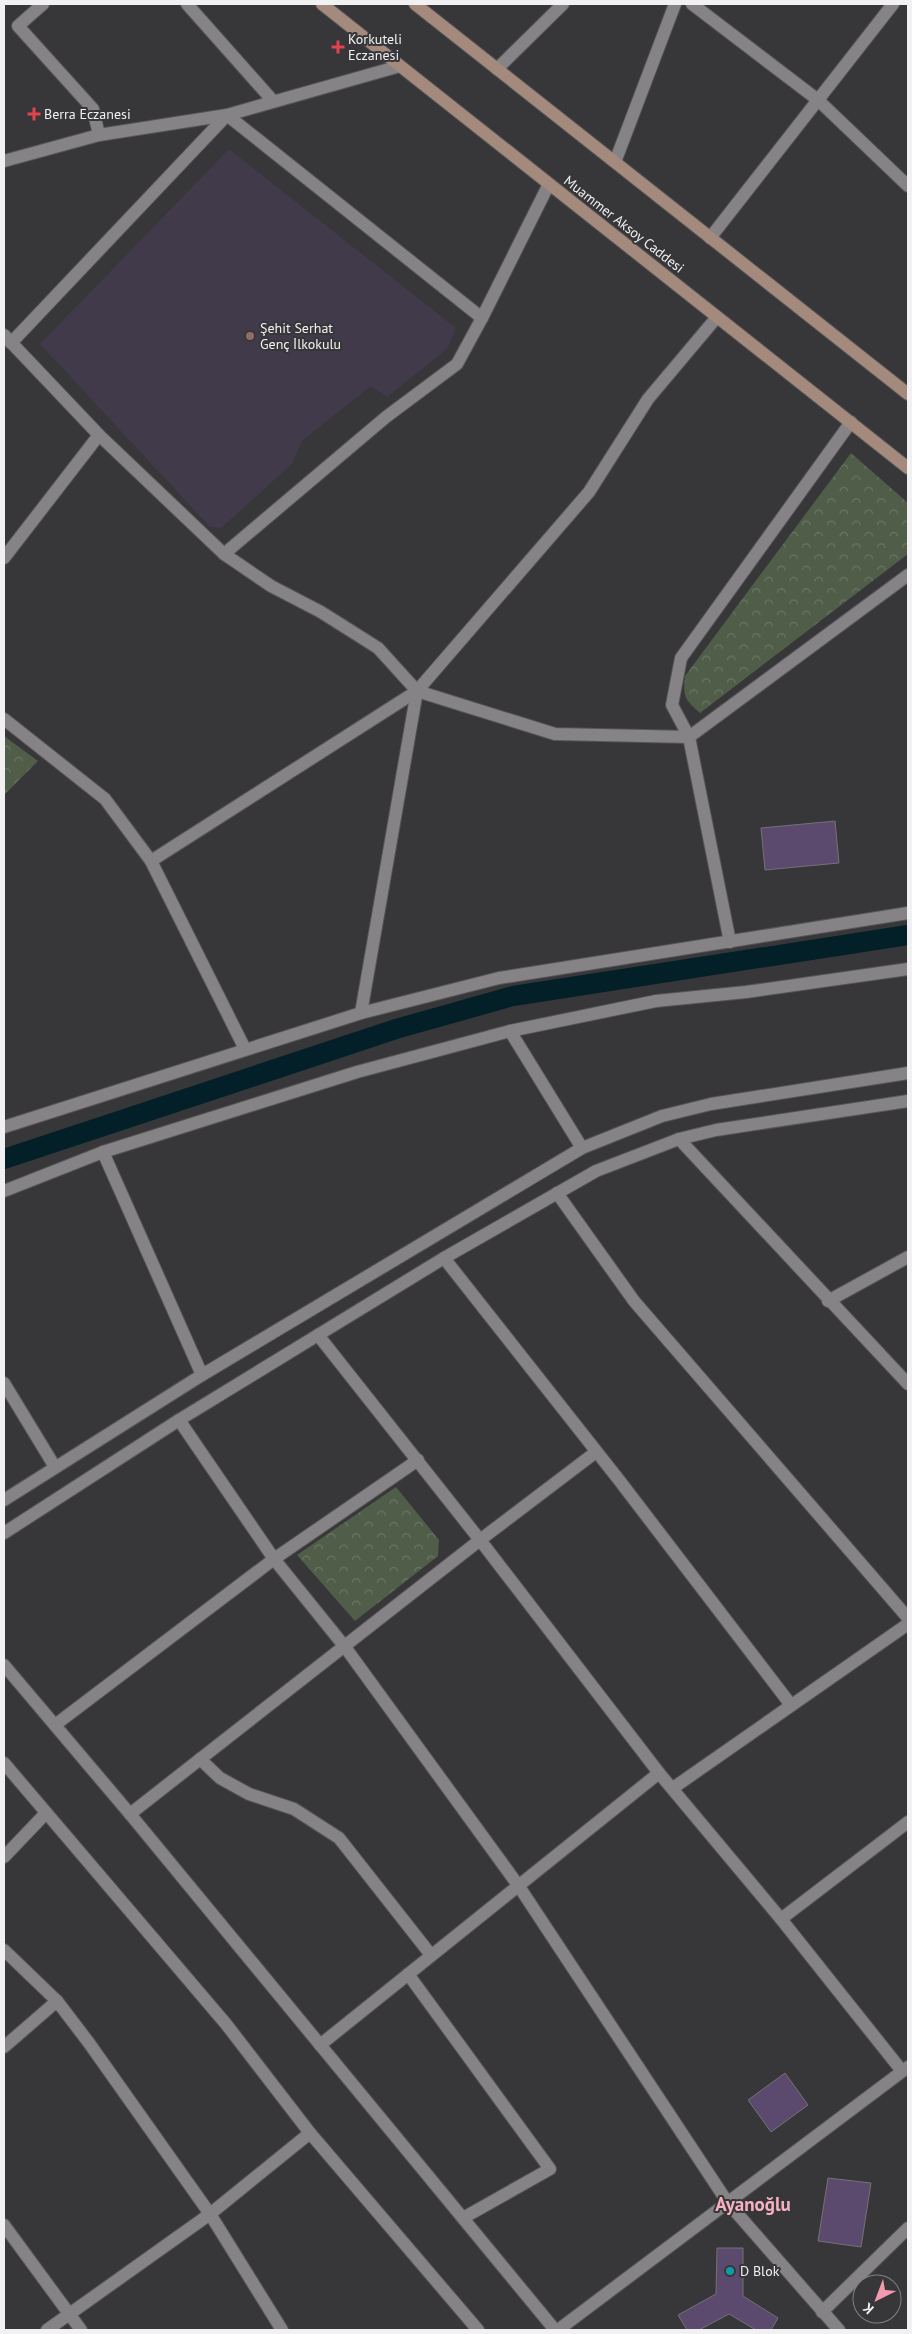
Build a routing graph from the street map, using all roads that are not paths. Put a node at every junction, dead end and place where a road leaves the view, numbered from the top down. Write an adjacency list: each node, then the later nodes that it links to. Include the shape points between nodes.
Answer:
1 (43, 4): 14 (street, via 18,26 93,110)
2 (186, 4): 12 (street)
3 (322, 4): 9 (main road, Muammer Aksoy Caddesi)
4 (415, 4): 10 (main road)
5 (563, 4): 10 (street)
6 (675, 4): 16 (street)
7 (692, 4): 11 (street)
8 (893, 4): 11 (street)
9 (400, 66): 12 (street); 17 (main road, Muammer Aksoy Caddesi)
10 (497, 69): 16 (main road)
11 (818, 100): 18 (street); 19 (street)
12 (273, 101): 13 (street)
13 (227, 116): 14 (street); 21 (street); 22 (street)
14 (99, 134): 15 (street)
15 (4, 161)
16 (615, 162): 19 (main road)
17 (549, 184): 20 (main road, Muammer Aksoy Caddesi); 21 (street)
18 (908, 186)
19 (710, 238): 23 (main road)
20 (717, 316): 24 (main road, Muammer Aksoy Caddesi); 30 (street, via 648,398 589,492)
21 (482, 318): 27 (street, via 457,364 386,417)
22 (8, 339): 25 (street)
23 (908, 394)
24 (851, 422): 26 (main road, Muammer Aksoy Caddesi); 32 (street, via 681,658 672,705)
25 (99, 435): 27 (street); 28 (street)
26 (908, 468)
27 (224, 554): 30 (street, via 271,586 321,612 378,648)
28 (4, 558)
29 (908, 575): 32 (street)
30 (417, 691): 32 (street, via 555,734); 33 (street); 37 (street)
31 (4, 718): 33 (street, via 105,799)
32 (689, 737): 35 (street)
33 (151, 861): 39 (street)
34 (908, 913): 35 (street)
35 (730, 942): 37 (street, via 499,978)
36 (908, 969): 38 (street, via 656,1001)
37 (361, 1013): 39 (street)
38 (510, 1031): 44 (street); 45 (street, via 357,1072)
39 (245, 1049): 42 (street)
40 (908, 1073): 44 (street, via 711,1104 662,1116)
41 (908, 1101): 43 (street, via 716,1130)
42 (4, 1128)
43 (679, 1139): 47 (street, via 596,1171); 50 (street)
44 (582, 1148): 52 (street)
45 (103, 1152): 46 (street); 52 (street)
46 (4, 1191)
47 (557, 1193): 49 (street); 63 (street, via 634,1301)
48 (908, 1257): 50 (street)
49 (444, 1258): 51 (street); 56 (street)
50 (828, 1301): 54 (street)
51 (318, 1335): 55 (street); 57 (street)
52 (202, 1375): 58 (street)
53 (4, 1383): 58 (street)
54 (908, 1384)
55 (179, 1420): 60 (street); 62 (street)
56 (596, 1452): 61 (street); 67 (street)
57 (418, 1460): 61 (street); 62 (street)
58 (55, 1467): 59 (street)
59 (4, 1500)
60 (4, 1533)
61 (480, 1540): 65 (street); 71 (street)
62 (274, 1559): 65 (street); 68 (street)
63 (908, 1618)
64 (908, 1624): 67 (street)
65 (344, 1647): 69 (street); 77 (street)
66 (4, 1664): 68 (street)
67 (791, 1706): 72 (street)
68 (55, 1725): 74 (street)
69 (200, 1759): 74 (street); 80 (street, via 220,1778 249,1794 294,1809 339,1838)
70 (4, 1763): 73 (street)
71 (659, 1773): 72 (street); 77 (street)
72 (673, 1788): 78 (street)
73 (46, 1812): 76 (street); 86 (street, via 226,2024)
74 (130, 1814): 83 (street)
75 (908, 1822): 78 (street)
76 (4, 1857)
77 (518, 1885): 80 (street); 87 (street)
78 (781, 1919): 85 (street)
79 (4, 1950): 82 (street)
80 (431, 1955): 81 (street)
81 (408, 1974): 83 (street); 89 (street, via 550,2169)
82 (57, 2001): 84 (street); 88 (street)
83 (320, 2045): 89 (street)
84 (4, 2046)
85 (905, 2069): 87 (street)
86 (310, 2133): 88 (street); 97 (street)
87 (728, 2203): 92 (street); 98 (street)
88 (210, 2214): 93 (street); 96 (street)
89 (463, 2218): 98 (street)
90 (4, 2225): 93 (street)
91 (908, 2228): 92 (street)
92 (822, 2312): 99 (street)
93 (68, 2314): 94 (street); 95 (street)
94 (47, 2330)
95 (81, 2330)
96 (282, 2330)
97 (478, 2330)
98 (556, 2330)
99 (839, 2330)

